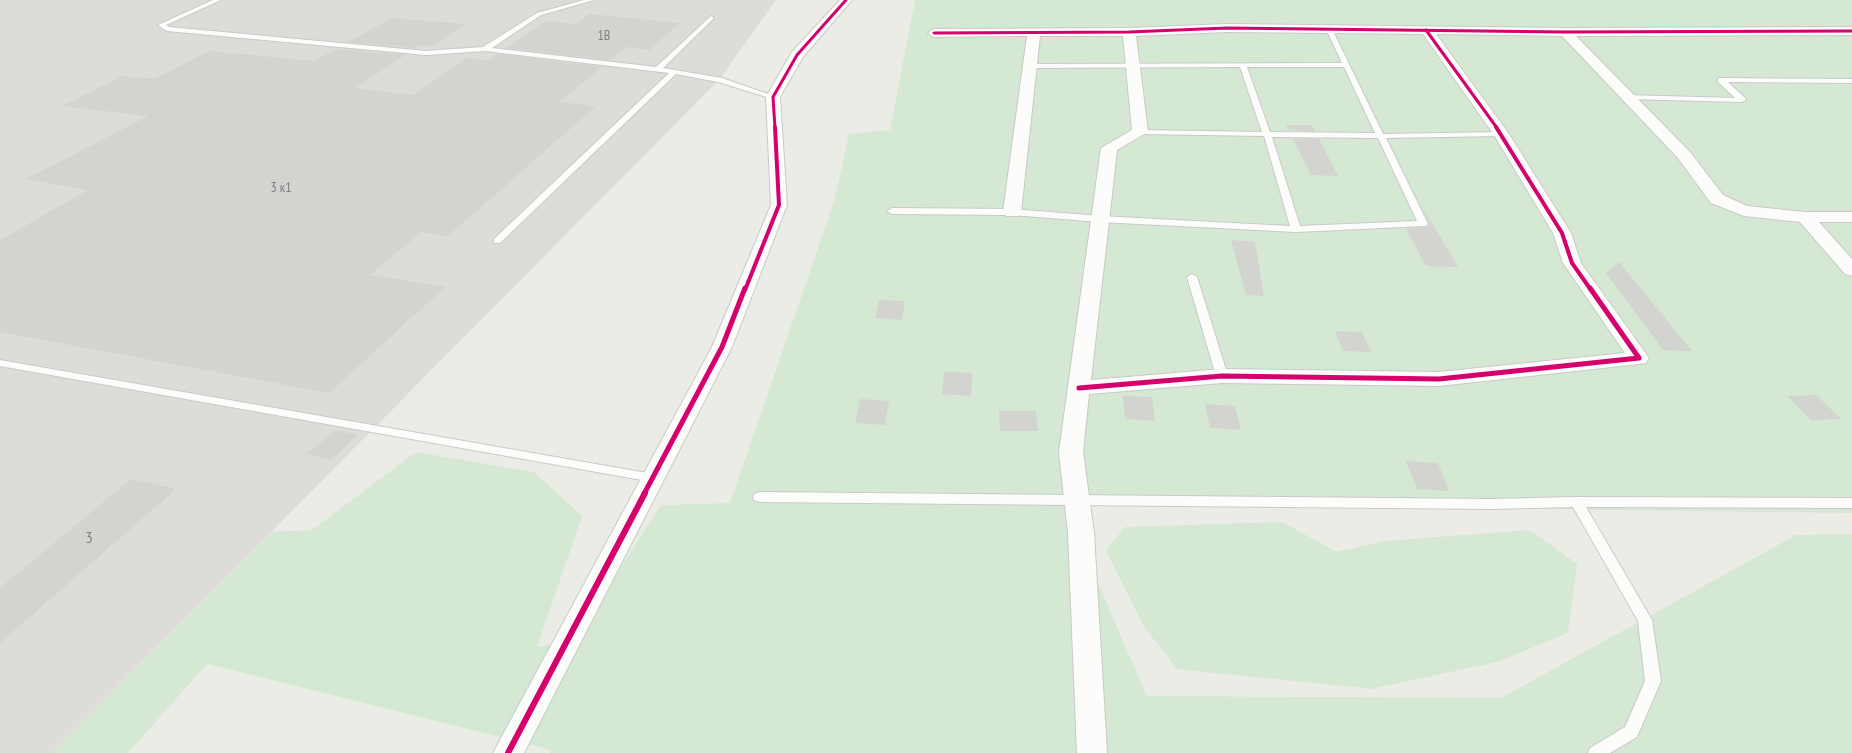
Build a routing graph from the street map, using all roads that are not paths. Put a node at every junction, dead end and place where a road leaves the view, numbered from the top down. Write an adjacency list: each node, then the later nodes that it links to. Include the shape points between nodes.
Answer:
1 (218, 0): 12 (lane, via 161,25 167,29 426,53)
2 (591, 0): 12 (lane, via 539,14)
3 (846, 0): 20 (street, via 797,55)
4 (711, 18): 17 (lane)
5 (1329, 29): 6 (street); 9 (street, via 1227,28); 14 (lane)
6 (1426, 30): 10 (street); 24 (street)
7 (1852, 31): 10 (street)
8 (1034, 32): 9 (street); 11 (street); 15 (street)
9 (1129, 32): 16 (street)
10 (1565, 32): 21 (street)
11 (934, 33)
12 (485, 49): 17 (lane)
13 (1243, 65): 14 (lane); 16 (lane); 23 (lane)
14 (1346, 65): 25 (lane)
15 (1030, 66): 16 (lane); 27 (street)
16 (1133, 66): 22 (street)
17 (658, 69): 18 (lane)
18 (674, 72): 20 (lane, via 719,80); 32 (lane)
19 (1852, 81): 21 (lane, via 1721,80 1742,100)
20 (772, 97): 38 (street, via 779,205 722,347)
21 (1626, 97): 28 (street, via 1684,155 1717,198 1744,211)
22 (1140, 132): 23 (lane); 30 (street, via 1108,148)
23 (1267, 134): 25 (lane); 31 (lane)
24 (1501, 134): 25 (lane); 36 (street, via 1562,233 1572,263 1639,358 1439,379)
25 (1381, 136): 31 (lane, via 1423,224)
26 (892, 211): 27 (lane)
27 (1012, 212): 30 (lane)
28 (1805, 217): 29 (street); 33 (street)
29 (1852, 218)
30 (1100, 220): 31 (lane); 37 (street)
31 (1296, 229)
32 (497, 241)
33 (1852, 270)
34 (1192, 277): 36 (lane)
35 (0, 364): 38 (lane)
36 (1222, 376): 37 (street)
37 (1079, 388): 40 (street, via 1071,452)
38 (653, 478): 43 (street)
39 (759, 496): 40 (lane)
40 (1077, 500): 41 (lane); 44 (street)
41 (1576, 502): 42 (lane); 45 (lane, via 1645,620 1653,681 1631,732)
42 (1852, 503)
43 (508, 753)
44 (1092, 753)
45 (1596, 753)

